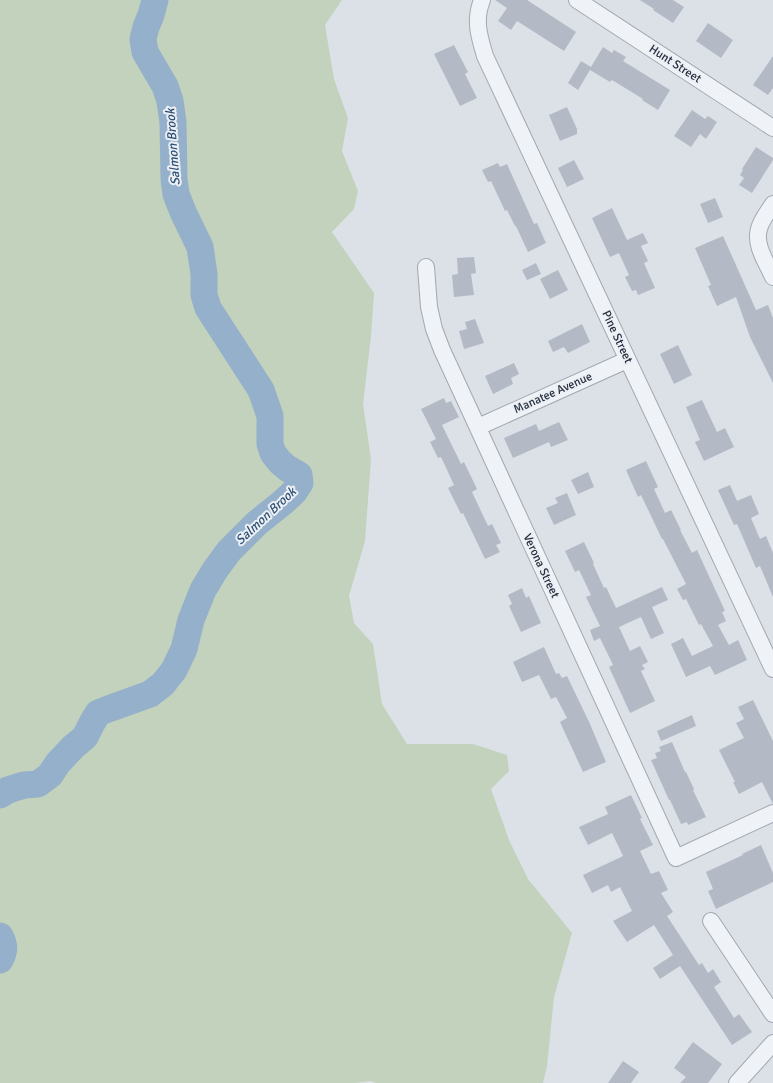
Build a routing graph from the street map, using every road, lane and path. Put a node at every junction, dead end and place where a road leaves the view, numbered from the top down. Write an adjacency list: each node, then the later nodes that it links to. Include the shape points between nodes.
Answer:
1 (482, 0): 7 (street, Pine Street, via 477,23 485,56)
2 (577, 0): 3 (street, Hunt Street)
3 (773, 128)
4 (773, 204): 6 (street, via 758,229 758,238)
5 (426, 267): 8 (street, Verona Street, via 429,307 434,329)
6 (773, 276)
7 (628, 360): 8 (street, Manatee Avenue); 9 (street, Pine Street)
8 (478, 427): 10 (street, Verona Street, via 676,858)
9 (773, 670)
10 (773, 814)
11 (711, 921): 12 (street)
12 (773, 1014)
13 (773, 1043): 14 (street)
14 (737, 1083)

